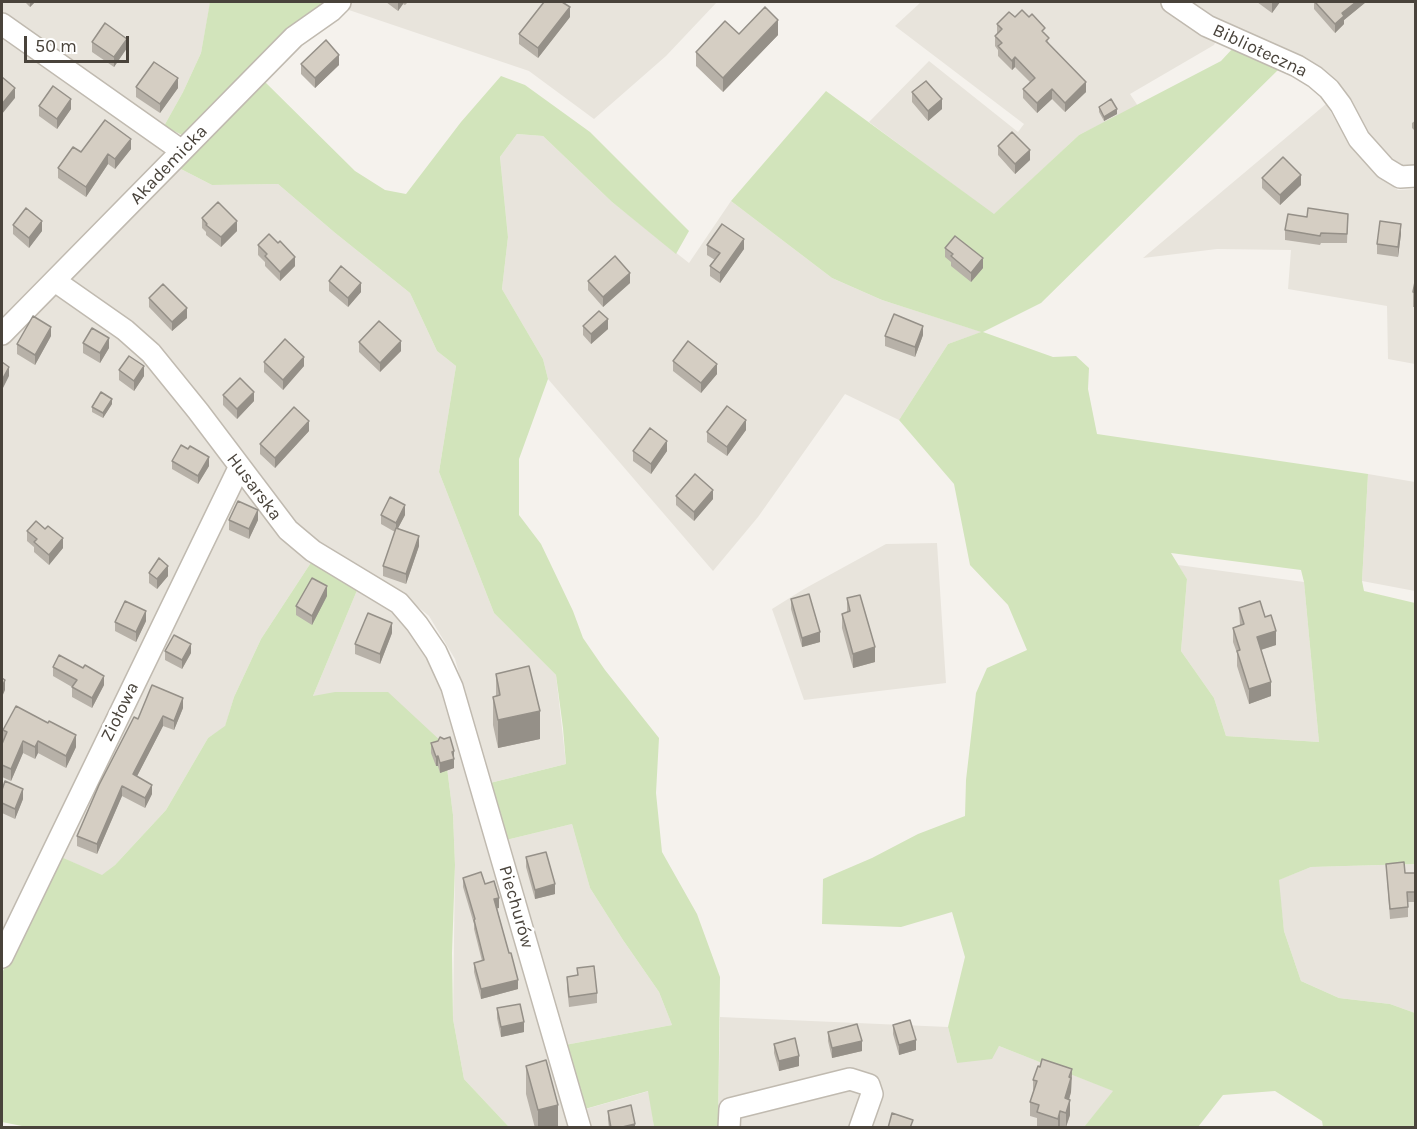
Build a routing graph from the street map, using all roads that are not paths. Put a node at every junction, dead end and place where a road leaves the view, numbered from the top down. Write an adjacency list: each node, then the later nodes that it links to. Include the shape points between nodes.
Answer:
1 (340, 2): 4 (street, Akademicka, via 294,37)
2 (1172, 2): 5 (street, Biblioteczna, via 1207,26 1315,77 1329,89 1359,139 1385,168 1400,177)
3 (2, 24): 4 (street)
4 (182, 151): 6 (street, Akademicka)
5 (1416, 176)
6 (55, 281): 7 (street, Akademicka); 8 (street, Husarska, via 151,353)
7 (2, 334)
8 (238, 468): 9 (street, Husarska, via 298,541 387,594 410,614 436,652); 10 (street, Ziołowa)
9 (452, 687): 11 (street, Piechurów)
10 (2, 957)
11 (580, 1128)
12 (729, 1128): 13 (street, via 730,1109 850,1079 869,1085 872,1094)
13 (860, 1128)

